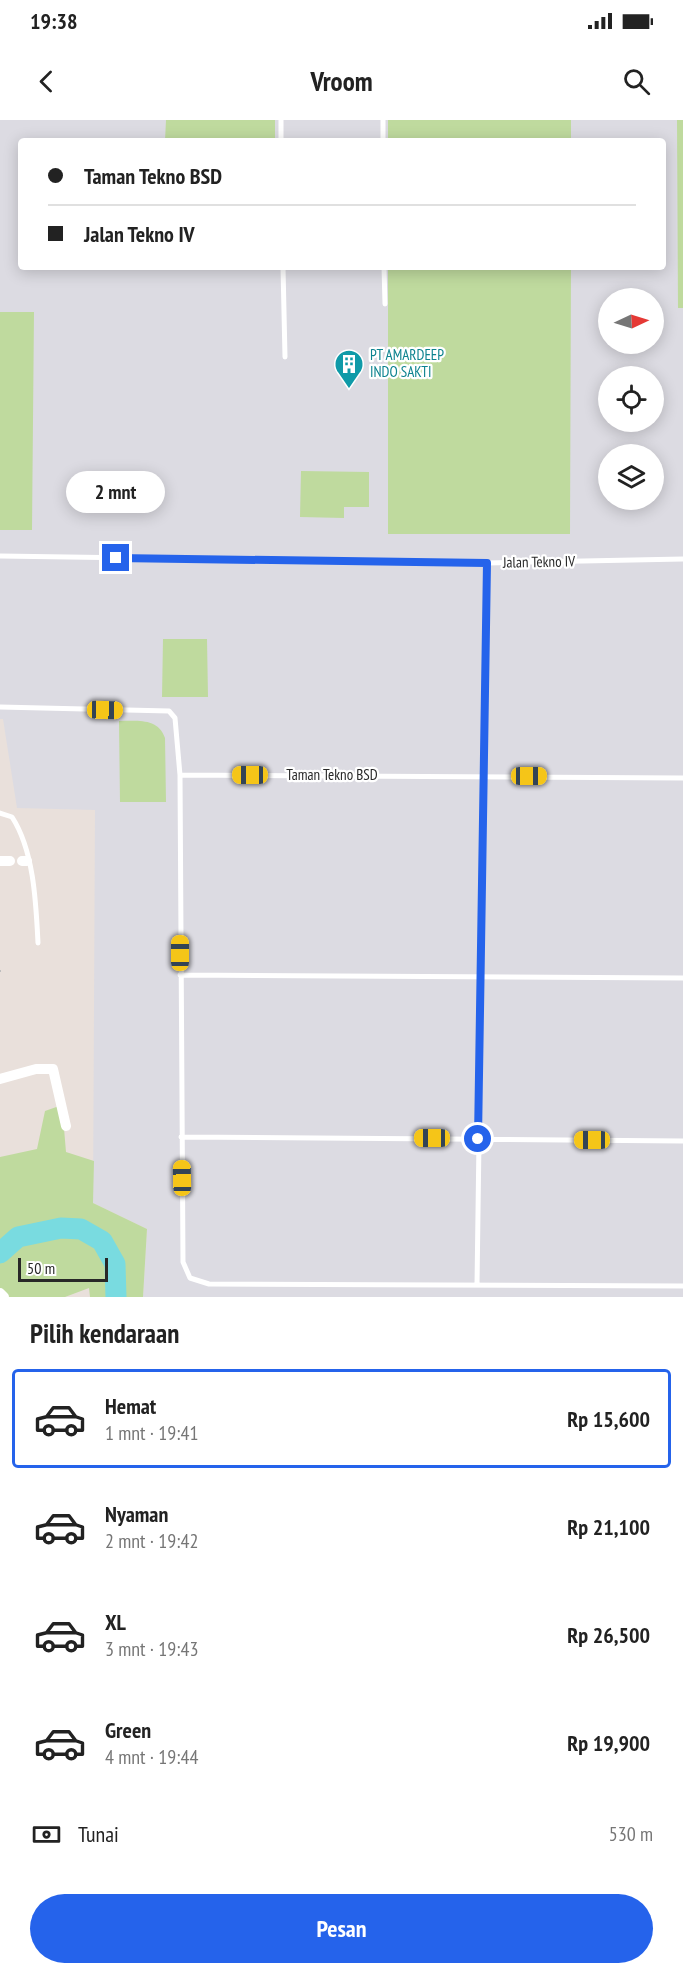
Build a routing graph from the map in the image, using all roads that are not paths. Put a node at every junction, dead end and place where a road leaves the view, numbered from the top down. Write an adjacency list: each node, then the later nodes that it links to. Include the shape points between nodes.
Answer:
1 (281, 120): 3 (lane)
2 (383, 120): 4 (lane)
3 (281, 138)
4 (383, 138)
5 (283, 270): 8 (lane)
6 (384, 270): 7 (lane)
7 (385, 304)
8 (285, 357)
9 (0, 556): 11 (lane, Jalan Tekno IV)
10 (683, 559): 11 (lane, Jalan Tekno IV)
11 (487, 563): 14 (lane)
12 (0, 707): 13 (lane, via 169,711 175,718)
13 (180, 775): 14 (lane, Taman Tekno BSD); 19 (lane)
14 (484, 776): 15 (lane, Taman Tekno BSD); 20 (lane)
15 (683, 778)
16 (0, 813): 17 (lane, via 11,816 16,824)
17 (15, 861): 18 (lane, via 36,896)
18 (38, 943)
19 (180, 975): 20 (lane); 24 (lane)
20 (481, 977): 21 (lane); 25 (lane)
21 (683, 978)
22 (0, 1079): 23 (street, via 36,1069 53,1069)
23 (66, 1126)
24 (181, 1137): 25 (lane); 27 (lane, via 183,1262 190,1278 209,1284)
25 (478, 1139): 26 (lane); 27 (lane)
26 (683, 1141)
27 (477, 1285): 28 (lane)
28 (683, 1286)
29 (0, 1293): 30 (street)
30 (4, 1297)

